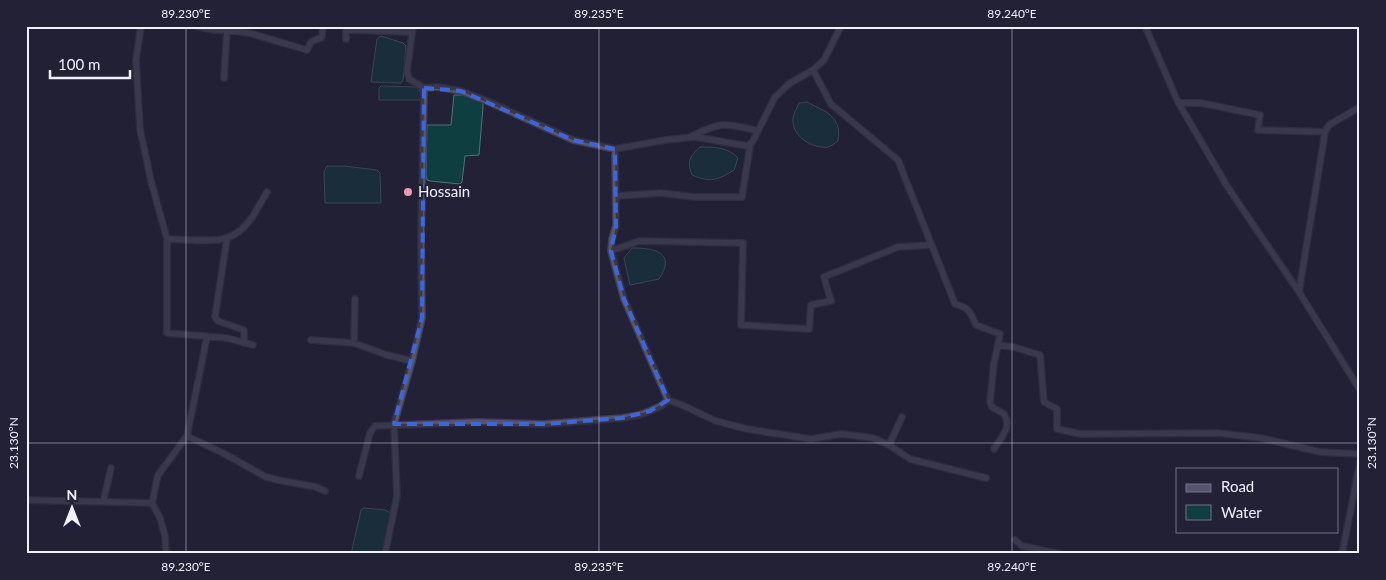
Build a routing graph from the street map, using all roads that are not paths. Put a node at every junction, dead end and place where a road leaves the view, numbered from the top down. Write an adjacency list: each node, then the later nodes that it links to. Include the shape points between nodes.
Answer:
1 (141, 26): 22 (street, via 136,60 140,129)
2 (195, 26): 6 (street, via 214,30)
3 (323, 26): 6 (street, via 322,37 311,42 307,50)
4 (841, 26): 9 (street, via 824,60)
5 (1144, 26): 25 (street, via 1178,102 1227,186)
6 (227, 28): 10 (street)
7 (412, 29): 8 (street, via 346,30); 11 (street, via 408,79)
8 (346, 39)
9 (813, 70): 17 (street, via 790,83 775,97); 32 (street, via 831,104 898,160 954,304 970,312 976,324 1000,334)
10 (224, 78)
11 (424, 88): 18 (street, via 438,86 461,91 573,140); 33 (street, via 422,318)
12 (1182, 103): 15 (street, via 1201,102 1260,115 1258,130)
13 (1360, 107): 15 (street, via 1329,125)
14 (754, 130): 16 (street, via 715,125)
15 (1325, 132): 25 (street)
16 (688, 138): 17 (street); 18 (street)
17 (750, 146): 20 (street, via 742,197 695,197 661,192)
18 (615, 149): 20 (street)
19 (267, 192): 21 (street, via 246,225)
20 (616, 196): 24 (street, via 616,226)
21 (226, 238): 22 (street); 29 (street, via 215,318 244,330)
22 (167, 239): 27 (street, via 167,333)
23 (930, 244): 24 (street, via 898,247 824,278 831,300 811,305 809,329 741,325 742,243 639,241)
24 (611, 251): 35 (street, via 624,299)
25 (1299, 292): 34 (street)
26 (355, 299): 30 (street)
27 (207, 337): 29 (street); 38 (street)
28 (311, 340): 30 (street)
29 (244, 343): 31 (street)
30 (354, 343): 33 (street)
31 (253, 345)
32 (998, 345): 40 (street, via 990,402 1004,414 1007,422 1005,434); 41 (street, via 1040,355 1044,402 1057,409 1057,429 1081,434 1218,433 1261,438 1320,452)
33 (412, 361): 37 (street)
34 (1360, 390)
35 (668, 400): 37 (street, via 650,411 622,418 544,424); 39 (street, via 716,421 747,430 812,439 842,434 873,438)
36 (902, 417): 39 (street)
37 (394, 424): 44 (street, via 371,429); 52 (street, via 398,496)
38 (187, 436): 46 (street, via 266,476); 49 (street, via 158,475)
39 (889, 445): 45 (street, via 910,459)
40 (994, 449)
41 (1360, 454)
42 (1360, 462): 54 (street)
43 (111, 468): 48 (street)
44 (359, 476)
45 (986, 478)
46 (325, 491)
47 (26, 500): 48 (street)
48 (103, 502): 49 (street)
49 (152, 503): 51 (street, via 162,527)
50 (1015, 540): 53 (street, via 1022,546)
51 (166, 554)
52 (386, 554)
53 (1060, 554)
54 (1342, 554)

